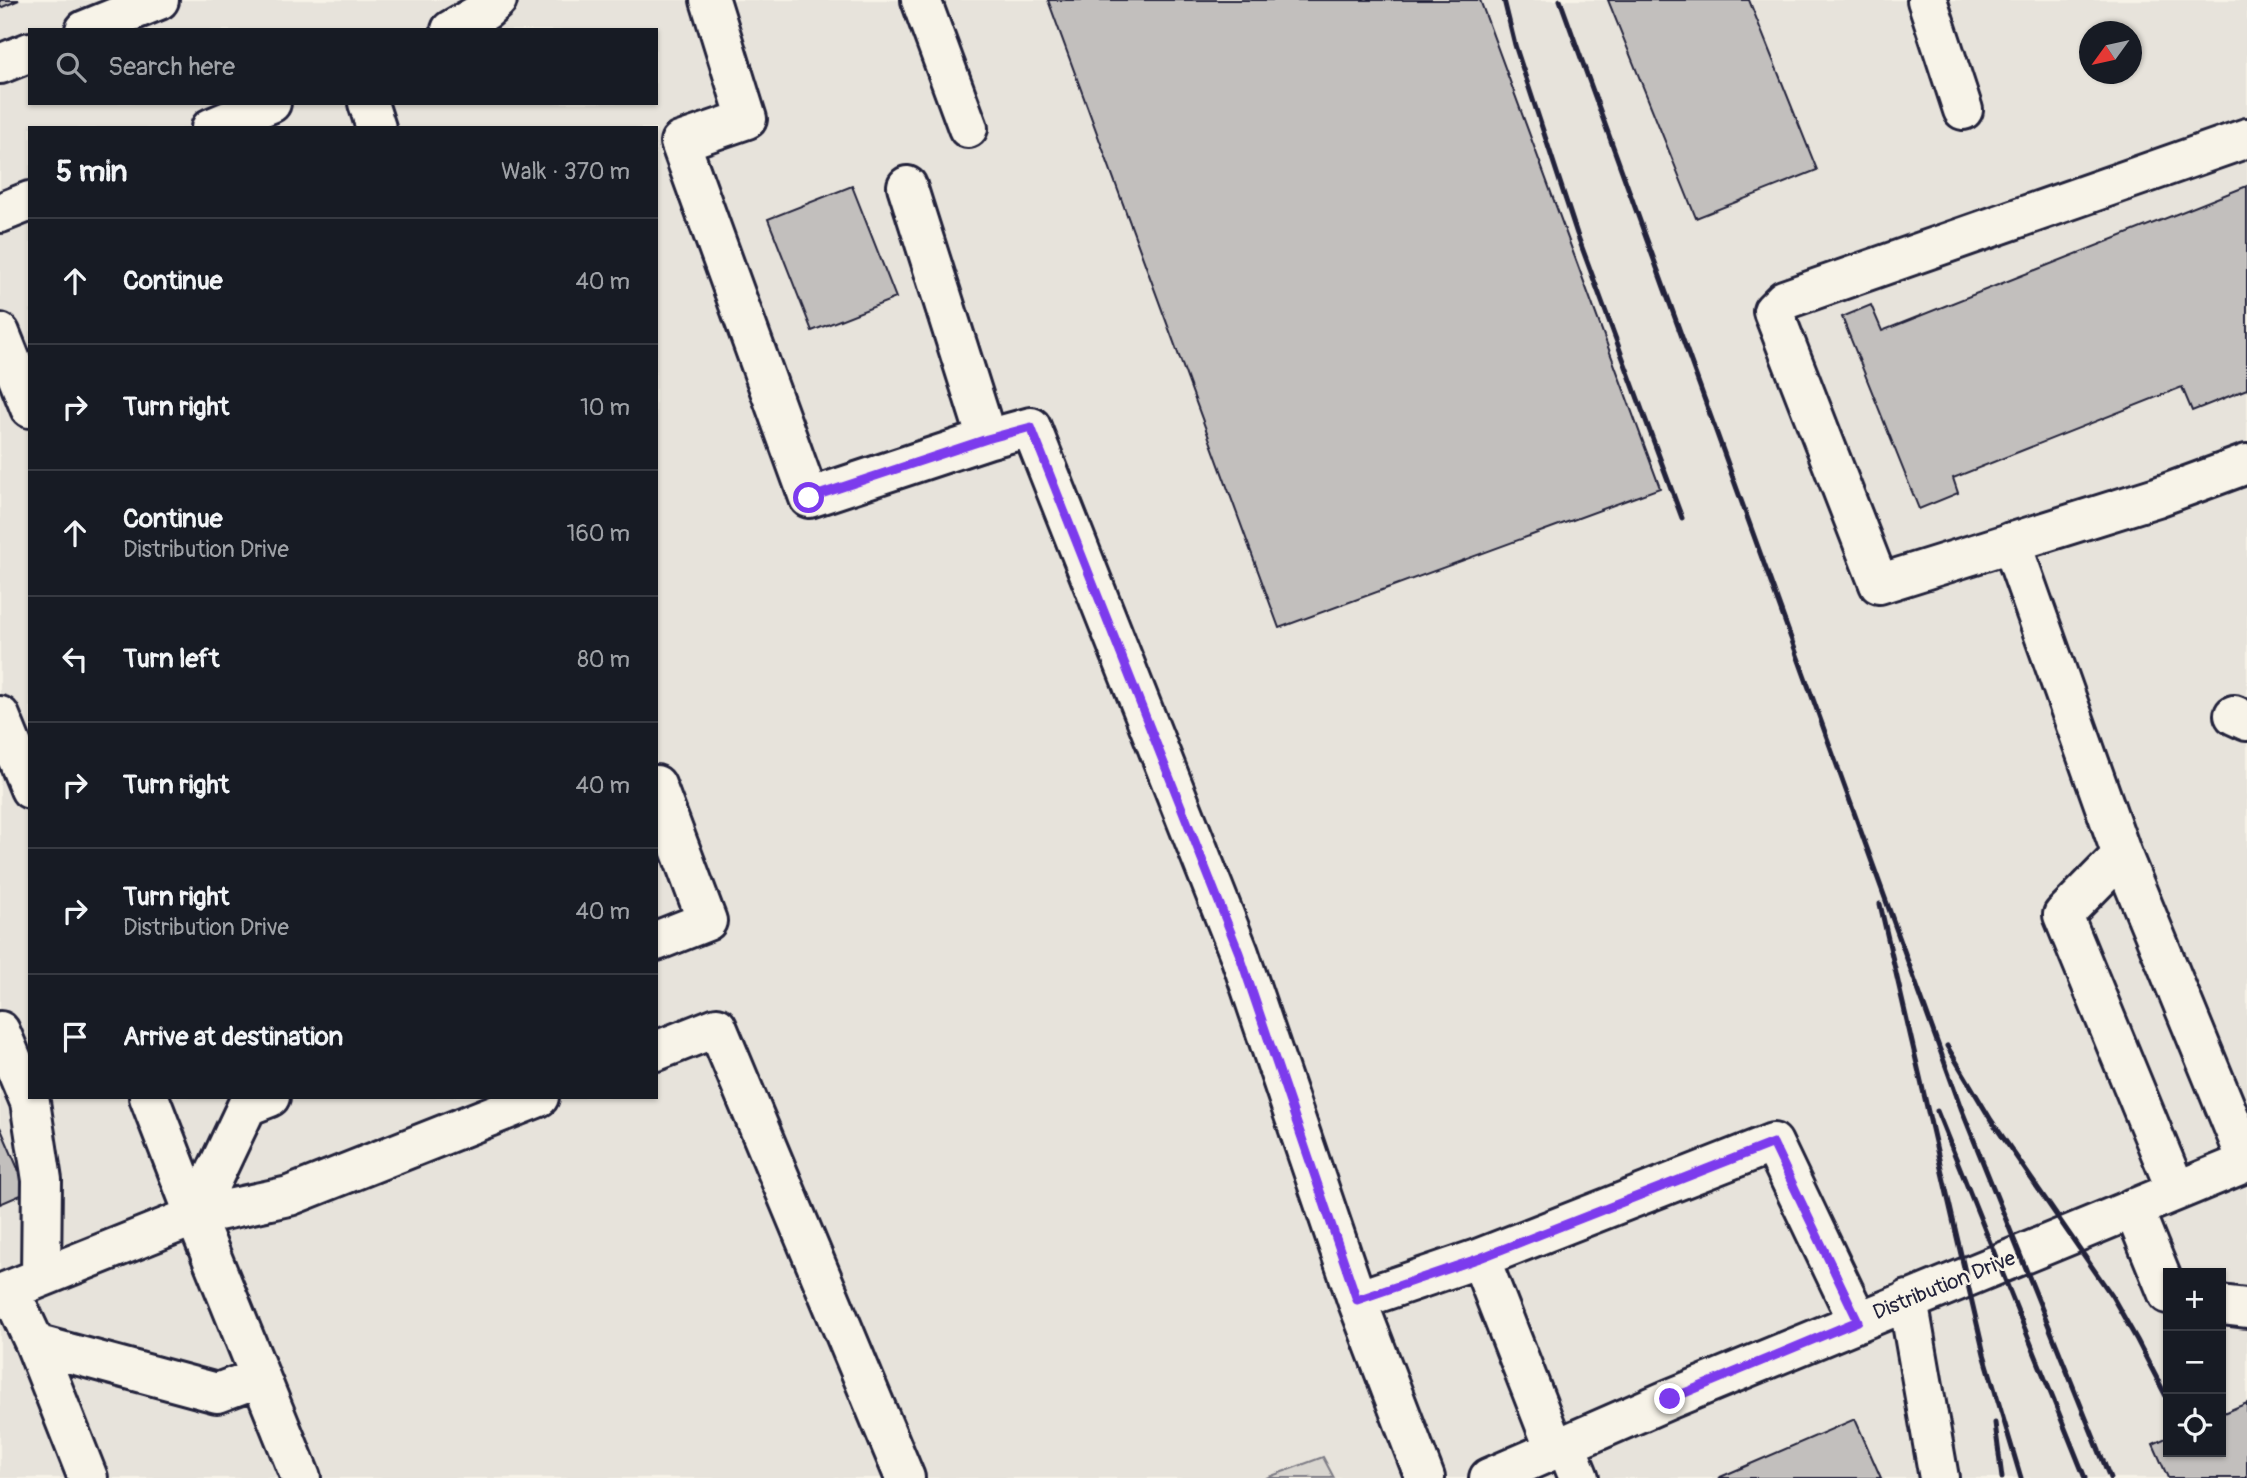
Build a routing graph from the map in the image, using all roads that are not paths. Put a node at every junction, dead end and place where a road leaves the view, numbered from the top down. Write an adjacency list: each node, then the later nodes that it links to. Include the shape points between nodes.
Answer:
1 (159, 0): 6 (street)
2 (497, 0): 7 (street)
3 (710, 0): 22 (street, via 747,119 680,142 809,498)
4 (921, 0): 15 (street)
5 (1927, 0): 12 (street)
6 (90, 28)
7 (454, 28)
8 (28, 53): 9 (street)
9 (0, 64)
10 (266, 105): 13 (street)
11 (369, 105): 14 (street)
12 (1963, 110)
13 (216, 126)
14 (375, 126)
15 (968, 128)
16 (2247, 138): 24 (street, via 1784,300 1773,311 1879,584)
17 (906, 186): 22 (street)
18 (28, 202): 19 (street)
19 (0, 214)
20 (0, 333): 21 (street)
21 (28, 403)
22 (987, 439): 44 (street, via 1031,427 1239,953)
23 (2247, 464): 24 (street)
24 (2011, 542): 28 (street)
25 (0, 716): 26 (street)
26 (28, 784)
27 (658, 790): 29 (street, via 707,921)
28 (2122, 855): 37 (street); 38 (street, via 2063,915)
29 (658, 940)
30 (0, 1031): 32 (street)
31 (658, 1050): 54 (street, via 717,1027)
32 (28, 1097)
33 (29, 1099): 43 (street, via 42,1180)
34 (150, 1099): 40 (street)
35 (265, 1099): 40 (street, via 247,1107)
36 (534, 1099): 40 (street, via 289,1196)
37 (2247, 1161): 38 (street, Distribution Drive)
38 (2176, 1190): 39 (street, Distribution Drive)
39 (2133, 1208): 42 (street); 45 (street, Distribution Drive)
40 (195, 1216): 43 (street); 50 (street)
41 (1480, 1258): 44 (street); 48 (street, via 1773,1143); 51 (street)
42 (2163, 1282)
43 (17, 1287): 49 (street)
44 (1357, 1300): 55 (street)
45 (1908, 1300): 48 (street, Distribution Drive); 57 (street)
46 (2226, 1306): 47 (street)
47 (2247, 1308)
48 (1858, 1321): 51 (street, Distribution Drive, via 1670,1399)
49 (35, 1344): 50 (street, via 217,1393); 52 (street)
50 (260, 1377): 53 (street)
51 (1567, 1458): 56 (street, Distribution Drive)
52 (88, 1478)
53 (301, 1478)
54 (905, 1478)
55 (1425, 1478)
56 (1489, 1478)
57 (1939, 1478)

